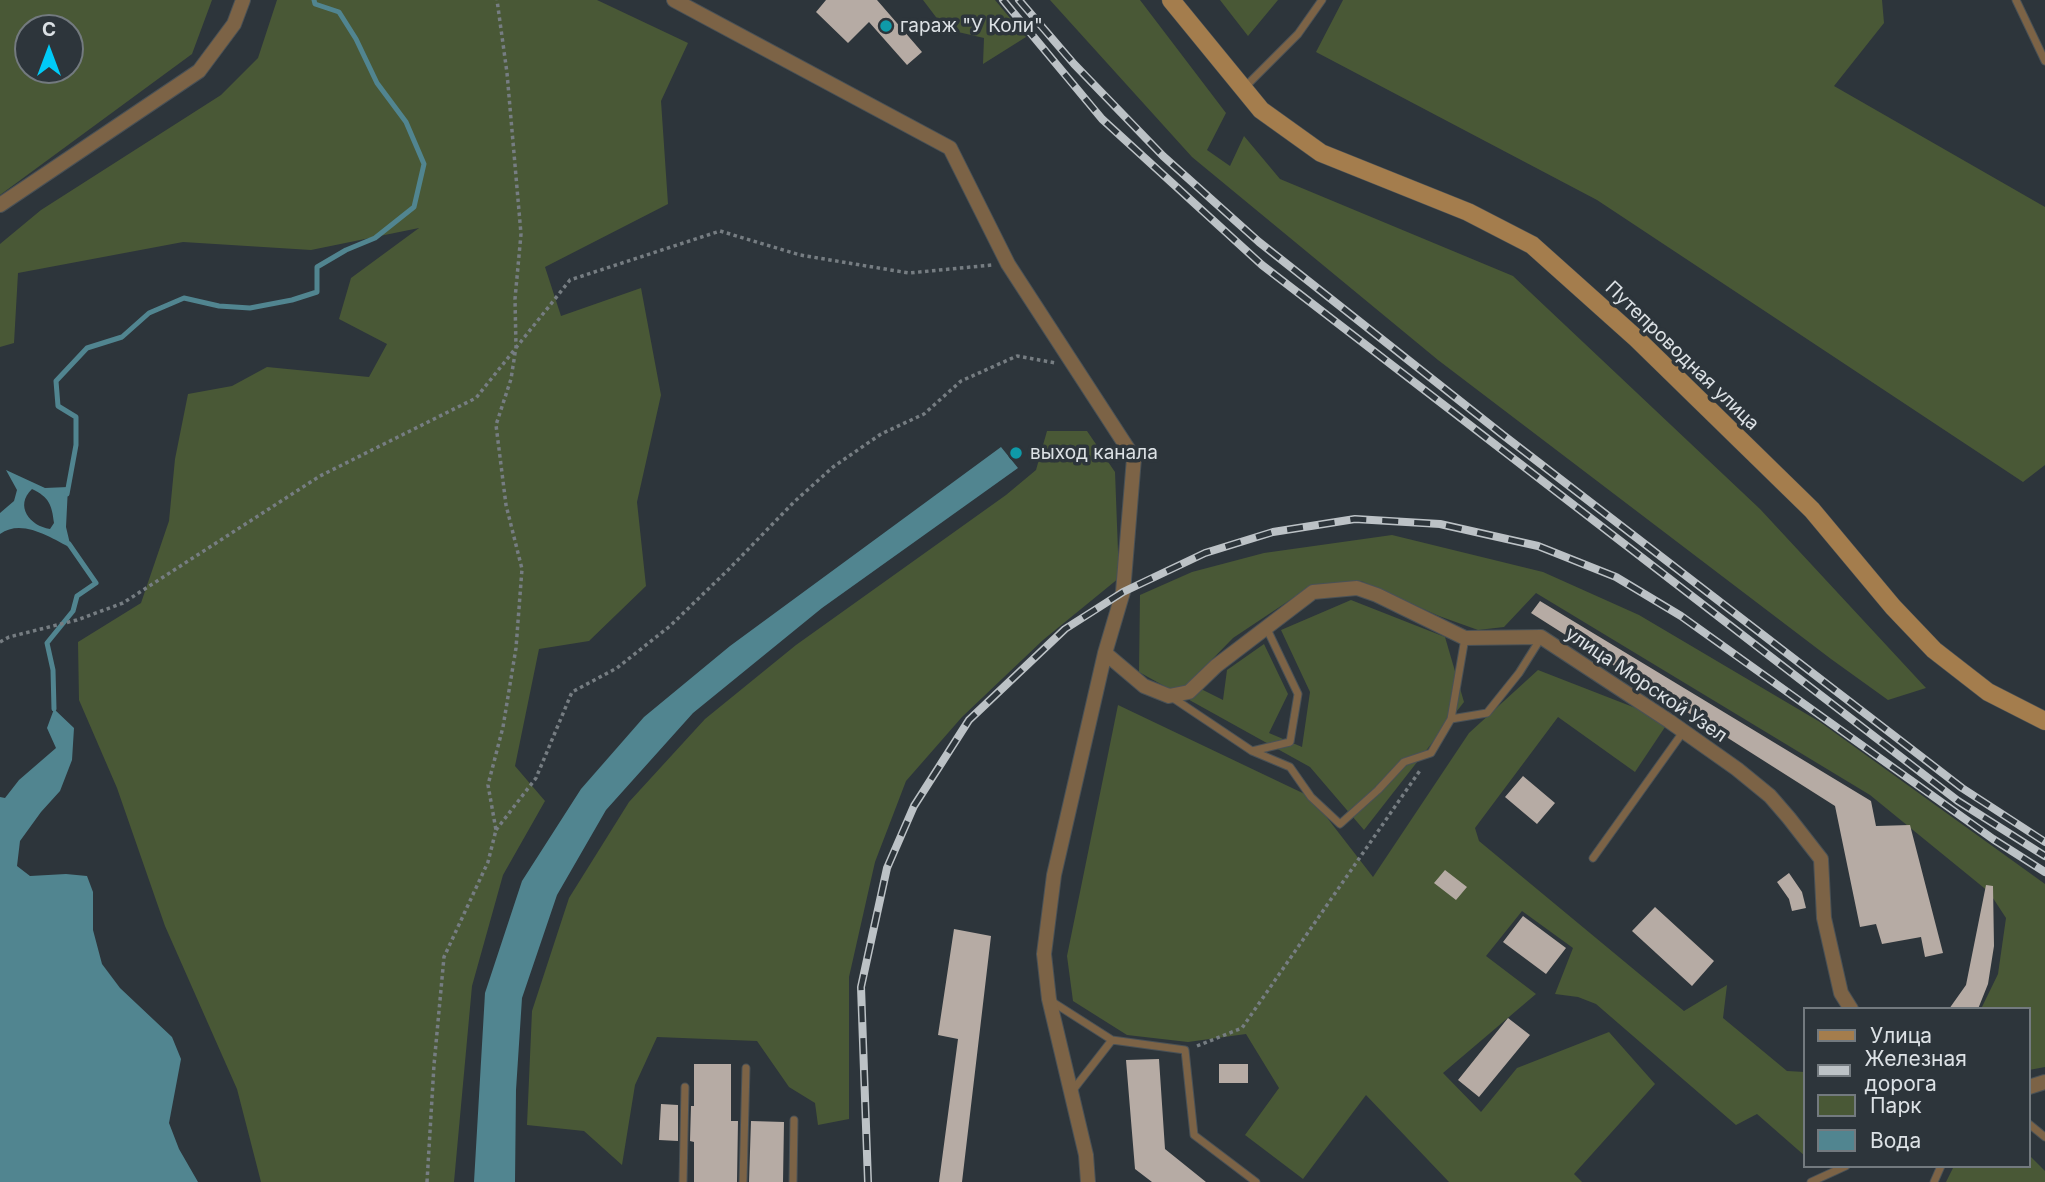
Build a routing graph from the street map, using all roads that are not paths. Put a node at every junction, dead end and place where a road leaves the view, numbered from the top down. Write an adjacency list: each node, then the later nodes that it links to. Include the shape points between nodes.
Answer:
1 (243, 0): 8 (street, via 234,24 199,71)
2 (674, 0): 12 (street, via 950,148 1009,264 1134,458 1122,592)
3 (1171, 0): 7 (main road, Путепроводная улица)
4 (1322, 0): 7 (lane, via 1298,34)
5 (2016, 0): 6 (lane)
6 (2045, 61)
7 (1244, 88): 15 (main road, Путепроводная улица, via 1261,110 1321,153 1468,212 1532,245 1637,339 1812,510 1934,650 1988,692)
8 (0, 205)
9 (1265, 627): 11 (street, улица Морской Узел, via 1313,592 1357,588); 13 (street, улица Морской Узел, via 1189,692); 17 (lane, via 1298,694 1290,742)
10 (1541, 637): 11 (street, улица Морской Узел); 14 (lane, via 1486,713); 16 (street, улица Морской Узел)
11 (1465, 638): 14 (lane)
12 (1105, 653): 13 (street, via 1144,686); 19 (street, via 1054,875 1044,954)
13 (1169, 696): 17 (lane)
14 (1451, 719): 17 (lane, via 1432,753 1404,762 1339,824 1311,797 1290,767)
15 (2045, 721)
16 (1683, 732): 18 (lane); 20 (street, улица Морской Узел, via 1770,796 1821,859 1824,918 1841,993)
17 (1252, 751)
18 (1593, 858)
19 (1049, 999): 21 (lane); 24 (street)
20 (1850, 1007)
21 (1112, 1040): 24 (lane); 33 (lane, via 1185,1050 1194,1135)
22 (746, 1068): 30 (lane)
23 (685, 1087): 29 (lane)
24 (1071, 1093): 32 (street)
25 (794, 1120): 31 (lane)
26 (2031, 1126): 27 (lane)
27 (2045, 1137)
28 (1842, 1168): 34 (lane)
29 (683, 1182)
30 (743, 1182)
31 (793, 1182)
32 (1088, 1182)
33 (1256, 1182)
34 (1811, 1182)

